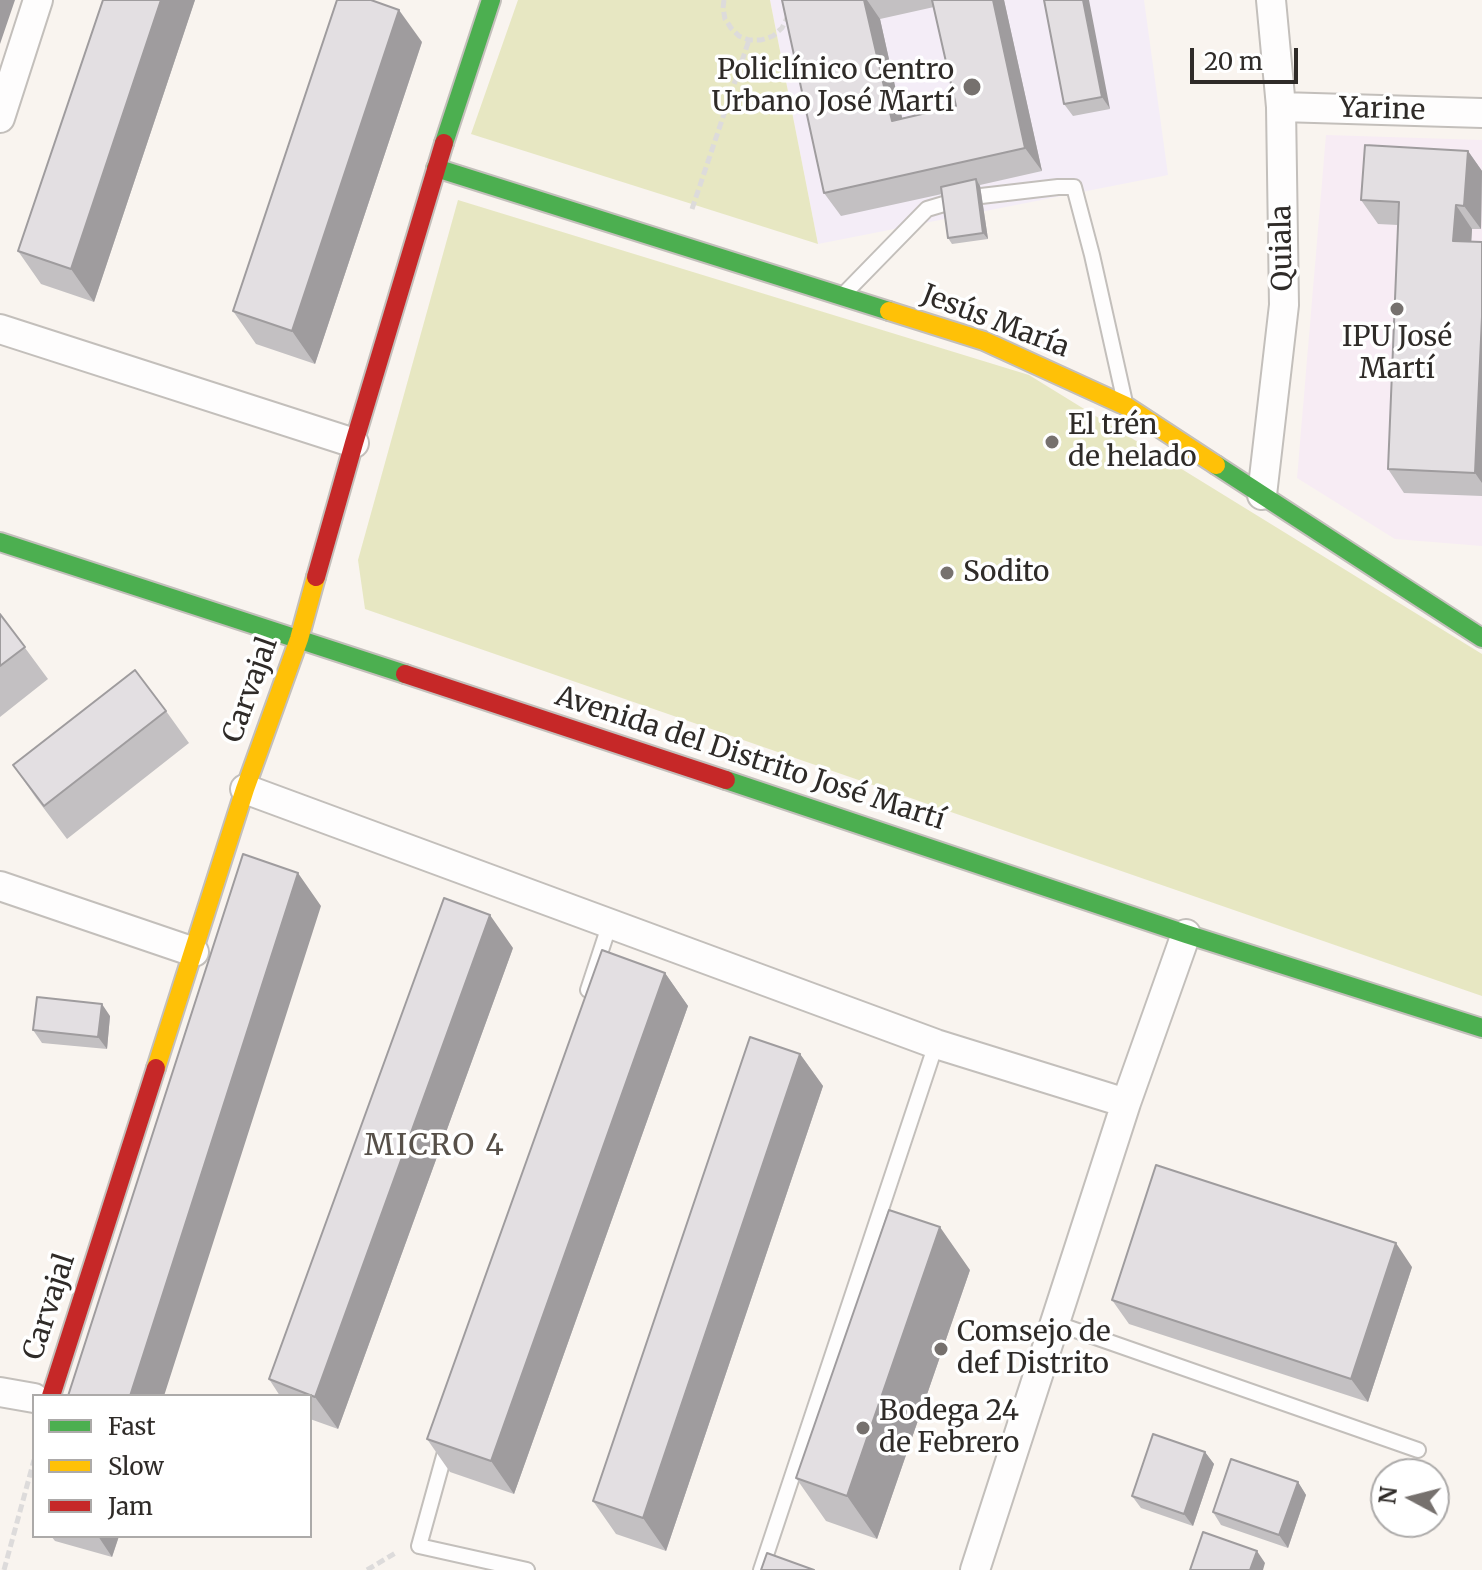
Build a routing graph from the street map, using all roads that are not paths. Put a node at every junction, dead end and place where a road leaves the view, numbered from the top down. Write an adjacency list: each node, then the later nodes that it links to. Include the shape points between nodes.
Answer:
1 (38, 0): 6 (street)
2 (491, 0): 7 (street, Carvajal)
3 (1271, 0): 4 (street, Quiala)
4 (1281, 107): 5 (street, Yarine); 12 (street, Quiala, via 1284,305)
5 (1482, 113)
6 (0, 118)
7 (436, 168): 8 (street, Jesús María); 11 (street, Carvajal)
8 (842, 296): 10 (street, Jesús María, via 984,341); 10 (lane, via 927,209 964,198 1074,187)
9 (0, 329): 11 (street)
10 (1126, 406): 12 (street, Jesús María)
11 (354, 443): 15 (street, Carvajal)
12 (1262, 495): 14 (street, Jesús María)
13 (0, 542): 15 (street, Avenida del Distrito José Martí)
14 (1482, 638)
15 (299, 639): 16 (street, Carvajal); 19 (street, Avenida del Distrito José Martí)
16 (245, 789): 18 (street); 20 (street, Carvajal)
17 (0, 886): 20 (street)
18 (610, 923): 21 (lane); 23 (street)
19 (1186, 934): 22 (street, Avenida del Distrito José Martí); 24 (street)
20 (194, 952): 27 (street, Carvajal)
21 (583, 1007)
22 (1482, 1028)
23 (936, 1044): 24 (street); 32 (lane)
24 (1126, 1103): 25 (street)
25 (1055, 1323): 30 (lane); 33 (street)
26 (0, 1392): 28 (street)
27 (52, 1394)
28 (32, 1398)
29 (452, 1428): 31 (lane, via 419,1546)
30 (1418, 1450)
31 (527, 1570)
32 (761, 1570)
33 (975, 1570)

